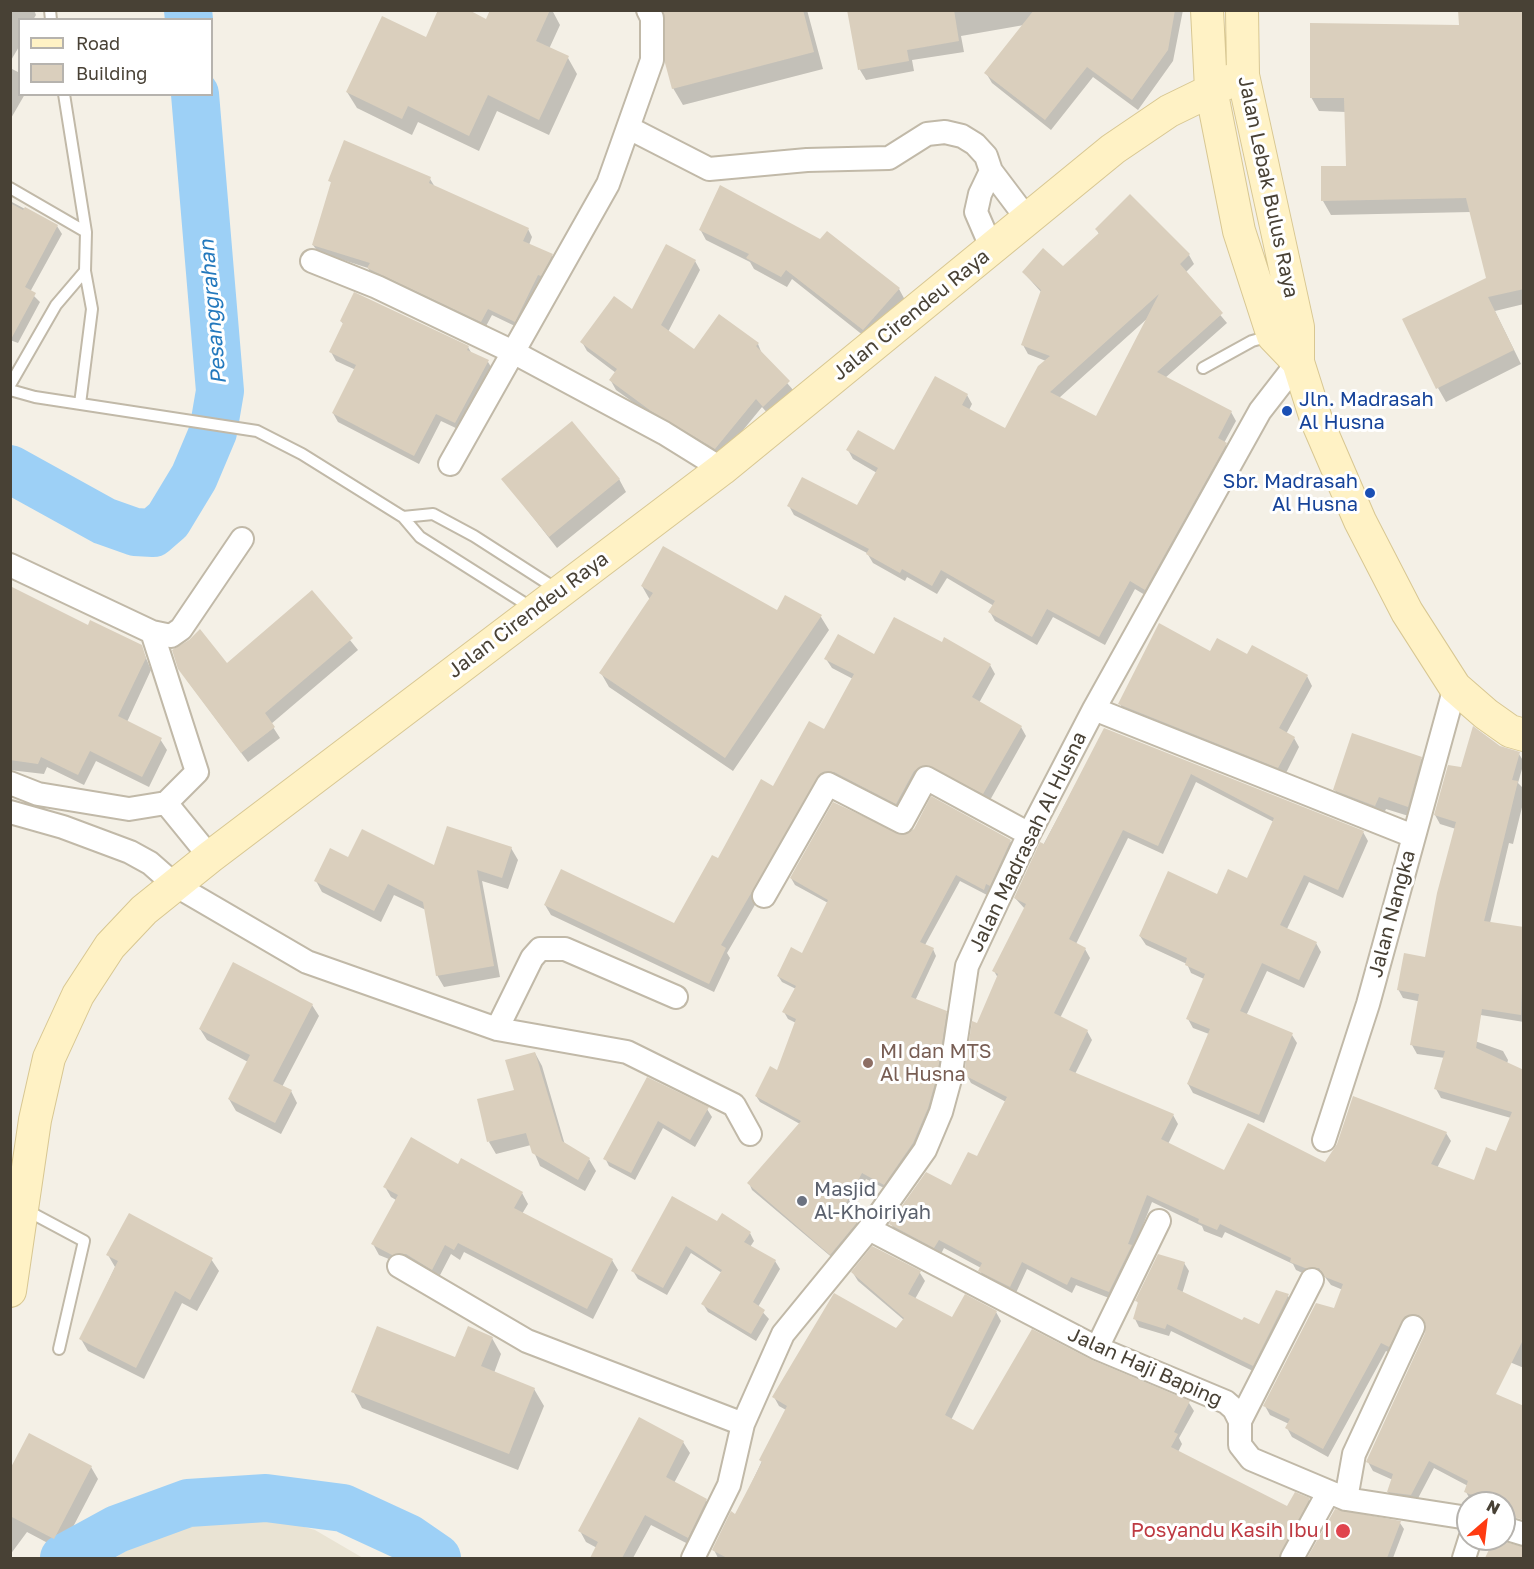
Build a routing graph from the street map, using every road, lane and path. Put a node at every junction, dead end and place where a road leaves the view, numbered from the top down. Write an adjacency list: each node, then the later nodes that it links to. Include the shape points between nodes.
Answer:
1 (648, 10): 7 (street, via 652,18 652,60)
2 (1207, 10): 5 (main road, Jalan Lebak Bulus Raya)
3 (1242, 10): 4 (main road, Jalan Lebak Bulus Raya)
4 (1243, 75): 5 (main road, Jalan Cirendeu Raya); 15 (main road, Jalan Lebak Bulus Raya)
5 (1211, 89): 10 (main road, Jalan Cirendeu Raya, via 1169,111 1113,149); 15 (main road, Jalan Lebak Bulus Raya, via 1239,231)
6 (64, 96): 11 (lane)
7 (629, 128): 8 (street, via 710,169 807,160 889,158 927,134 945,132 975,144 986,156); 16 (street, via 608,184)
8 (991, 171): 10 (street); 12 (street, via 976,212)
9 (10, 188): 11 (lane)
10 (1028, 220): 12 (main road, Jalan Cirendeu Raya)
11 (87, 232): 14 (lane)
12 (992, 249): 23 (main road, Jalan Cirendeu Raya)
13 (312, 261): 16 (street, via 377,287)
14 (85, 271): 19 (lane, via 56,305); 21 (lane, via 92,309)
15 (1285, 331): 17 (main road, Jalan Lebak Bulus Raya); 18 (lane, via 1252,341)
16 (513, 352): 22 (street); 23 (street, via 664,433)
17 (1298, 362): 30 (main road, Jalan Lebak Bulus Raya, via 1316,419 1359,521 1407,612); 31 (street, Jalan Madrasah Al Husna, via 1260,411)
18 (1203, 368)
19 (10, 385)
20 (10, 390): 21 (lane)
21 (80, 404): 24 (lane, via 257,432 302,454)
22 (450, 464)
23 (722, 469): 27 (main road, Jalan Cirendeu Raya)
24 (403, 517): 27 (lane, via 433,514); 28 (lane, via 420,537)
25 (242, 539): 29 (street, via 181,629 171,636)
26 (10, 565): 29 (street)
27 (559, 591): 28 (main road, Jalan Cirendeu Raya)
28 (535, 610): 38 (main road, Jalan Cirendeu Raya)
29 (152, 632): 34 (street, via 197,772)
30 (1455, 687): 32 (main road, Jalan Lebak Bulus Raya, via 1510,731); 37 (street, Jalan Nangka)
31 (1094, 709): 36 (street, Jalan Madrasah Al Husna); 37 (street)
32 (1524, 735)
33 (10, 783): 34 (street, via 38,794 129,809)
34 (166, 803): 38 (street)
35 (10, 812): 39 (street, via 130,852)
36 (1029, 834): 40 (street, via 926,778 902,822 828,784); 47 (street, Jalan Madrasah Al Husna, via 967,966 950,1079 941,1112 925,1150)
37 (1413, 836): 44 (street, Jalan Nangka, via 1368,1004)
38 (210, 857): 39 (main road, Jalan Cirendeu Raya)
39 (175, 885): 42 (street, via 307,962); 45 (main road, Jalan Cirendeu Raya, via 110,946 78,995 49,1058)
40 (764, 896)
41 (676, 998): 42 (street, via 565,949 540,949)
42 (497, 1029): 43 (street, via 627,1052 734,1105)
43 (750, 1134)
44 (1324, 1140)
45 (21, 1207): 50 (main road, Jalan Cirendeu Raya); 53 (lane, via 84,1241)
46 (1159, 1221): 52 (street)
47 (869, 1228): 52 (street, Jalan Haji Baping); 55 (street, Jalan Madrasah Al Husna, via 783,1335)
48 (399, 1266): 55 (street, via 527,1341)
49 (1312, 1280): 54 (street)
50 (10, 1291)
51 (1413, 1327): 56 (street)
52 (1097, 1348): 54 (street, Jalan Haji Baping, via 1226,1402)
53 (59, 1349)
54 (1240, 1421): 56 (street, Jalan Haji Baping, via 1240,1445 1251,1459)
55 (743, 1424): 58 (street, Jalan Madrasah Al Husna, via 729,1485)
56 (1337, 1496): 57 (street, Jalan Haji Baping); 59 (street)
57 (1456, 1516)
58 (693, 1558)
59 (1292, 1558)

